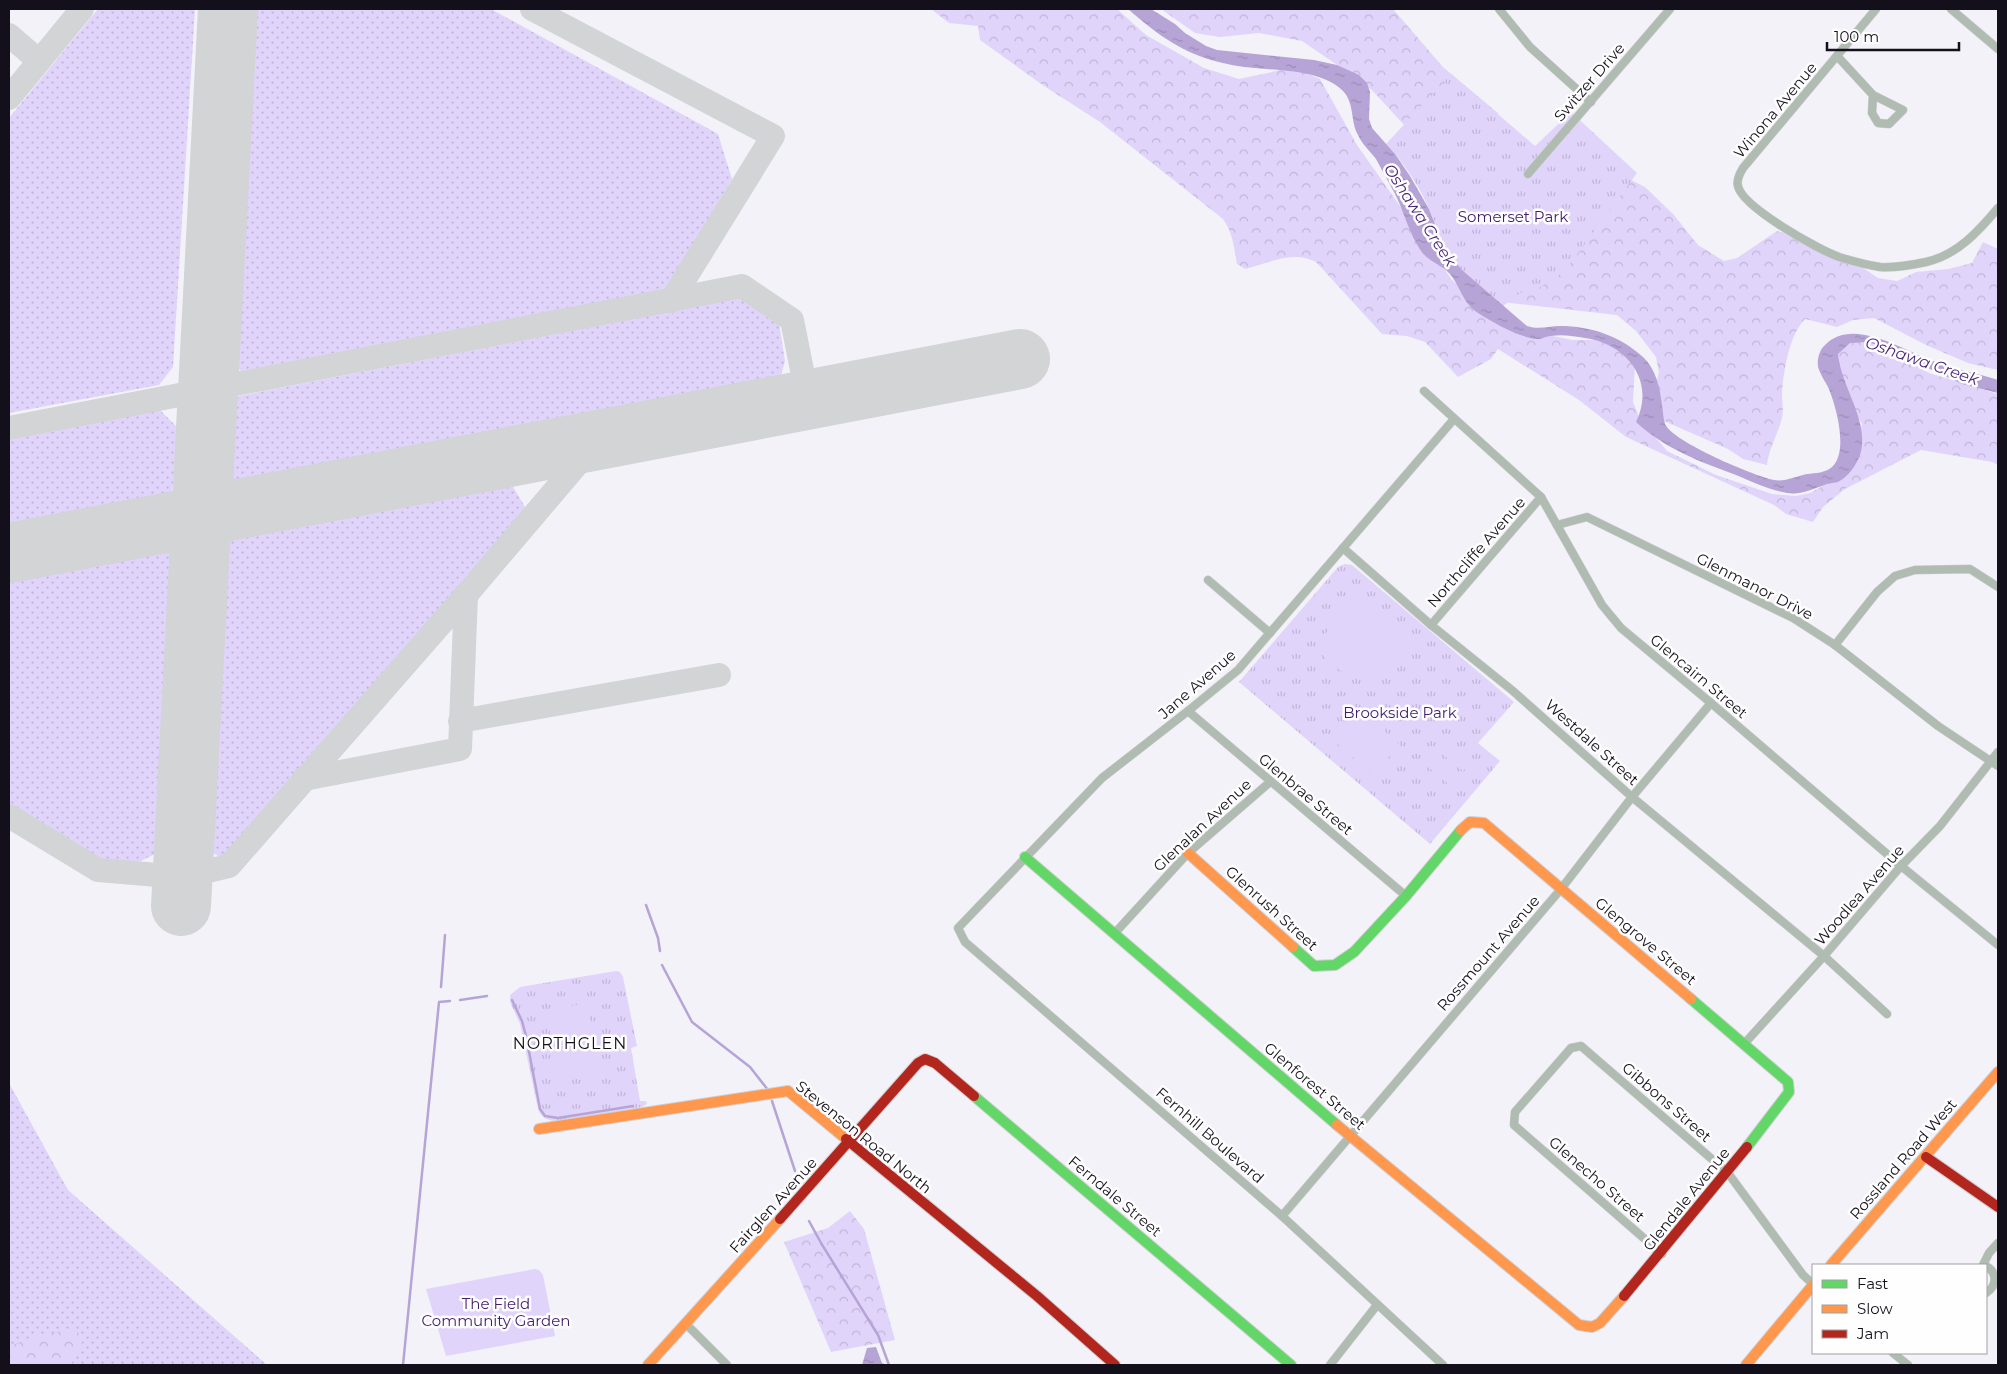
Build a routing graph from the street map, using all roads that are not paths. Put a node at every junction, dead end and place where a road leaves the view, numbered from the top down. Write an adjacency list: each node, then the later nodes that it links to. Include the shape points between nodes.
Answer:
1 (1499, 9): 8 (street, via 1530,47)
2 (1670, 9): 8 (street, Switzer Drive)
3 (1876, 9): 6 (street, Winona Avenue)
4 (1951, 9): 5 (street)
5 (1998, 49)
6 (1838, 56): 7 (street); 10 (street, Winona Avenue, via 1743,168 1737,184 1746,199 1801,239 1839,257 1881,267 1927,262 1948,254 1964,244)
7 (1873, 95)
8 (1591, 102): 9 (street, Switzer Drive)
9 (1528, 174)
10 (1998, 208)
11 (1424, 391): 12 (street, Glencairn Street)
12 (1454, 419): 13 (street, Glencairn Street); 15 (street, Jane Avenue)
13 (1542, 497): 14 (street, Glencairn Street); 18 (street, Northcliffe Avenue)
14 (1556, 525): 20 (street, Glenmanor Drive, via 1587,517 1793,618); 21 (street, Glencairn Street, via 1602,606 1621,628)
15 (1343, 548): 18 (street, Westdale Street); 19 (street, Jane Avenue)
16 (1208, 580): 19 (street)
17 (1998, 587): 20 (street, via 1970,569 1915,570 1895,576)
18 (1431, 625): 27 (street, Westdale Street, via 1513,691)
19 (1270, 633): 22 (street, Jane Avenue, via 1238,670)
20 (1835, 645): 24 (street, Glenmanor Drive, via 1938,726)
21 (1711, 703): 27 (street, Rossmount Avenue); 31 (street, Glencairn Street)
22 (1188, 711): 26 (street, Glenbrae Street); 30 (street, Jane Avenue, via 1102,778)
23 (1998, 752): 24 (street, Woodlea Avenue)
24 (1991, 761): 25 (street, Glenmanor Drive); 31 (street, Woodlea Avenue, via 1940,826)
25 (1998, 766)
26 (1270, 782): 29 (street, Glenalan Avenue); 33 (street, Glenbrae Street)
27 (1632, 797): 32 (street, Rossmount Avenue); 37 (street, Westdale Street)
28 (1484, 823): 32 (street, Glengrove Street); 33 (street, Glenrush Street, via 1470,822 1464,826)
29 (1188, 853): 33 (street, Glenrush Street, via 1314,966 1335,965 1354,952); 35 (street, Glenalan Avenue)
30 (1025, 857): 34 (street, Jane Avenue); 35 (street, Glenforest Street)
31 (1901, 866): 36 (street, Glencairn Street); 37 (street, Woodlea Avenue)
32 (1561, 888): 39 (street, Glengrove Street); 45 (street, Rossmount Avenue)
33 (1406, 896)
34 (958, 928): 50 (street, Fernhill Boulevard, via 965,942)
35 (1114, 934): 45 (street, Glenforest Street)
36 (1998, 943)
37 (1824, 956): 38 (street, Westdale Street); 39 (street, Woodlea Avenue)
38 (1887, 1014)
39 (1744, 1044): 43 (street, Glengrove Street)
40 (1571, 1048): 48 (street, Gibbons Street, via 1581,1046); 52 (street, Glenecho Street, via 1515,1112 1514,1125)
41 (918, 1063): 46 (street, Fairglen Avenue); 66 (street, Ferndale Street, via 925,1059 936,1063)
42 (1998, 1072): 47 (street, Rossland Road West)
43 (1788, 1082): 48 (street, Glendale Avenue, via 1789,1092)
44 (539, 1129): 46 (street, Stevenson Road North, via 788,1091)
45 (1350, 1136): 50 (street, Rossmount Avenue); 61 (street, Glenforest Street, via 1579,1325)
46 (849, 1143): 60 (street, Fairglen Avenue); 65 (street, Stevenson Road North, via 1037,1296)
47 (1926, 1157): 49 (street); 53 (street, Rossland Road West)
48 (1728, 1173): 52 (street, Glendale Avenue); 56 (street, Gibbons Street)
49 (1998, 1206)
50 (1282, 1216): 59 (street, Fernhill Boulevard)
51 (1998, 1242): 54 (street)
52 (1662, 1254): 61 (street, Glendale Avenue, via 1600,1323)
53 (1832, 1264)
54 (1985, 1264)
55 (1987, 1268): 58 (street, via 1992,1270 1995,1279 1992,1289)
56 (1812, 1284)
57 (1812, 1286): 69 (street)
58 (1987, 1292)
59 (1377, 1305): 67 (street); 68 (street, Fernhill Boulevard)
60 (686, 1324): 63 (street, Fairglen Avenue); 64 (street)
61 (1592, 1327)
62 (1894, 1354): 70 (street)
63 (648, 1365)
64 (726, 1365)
65 (1116, 1365)
66 (1291, 1365)
67 (1330, 1365)
68 (1443, 1365)
69 (1746, 1365)
70 (1908, 1365)

